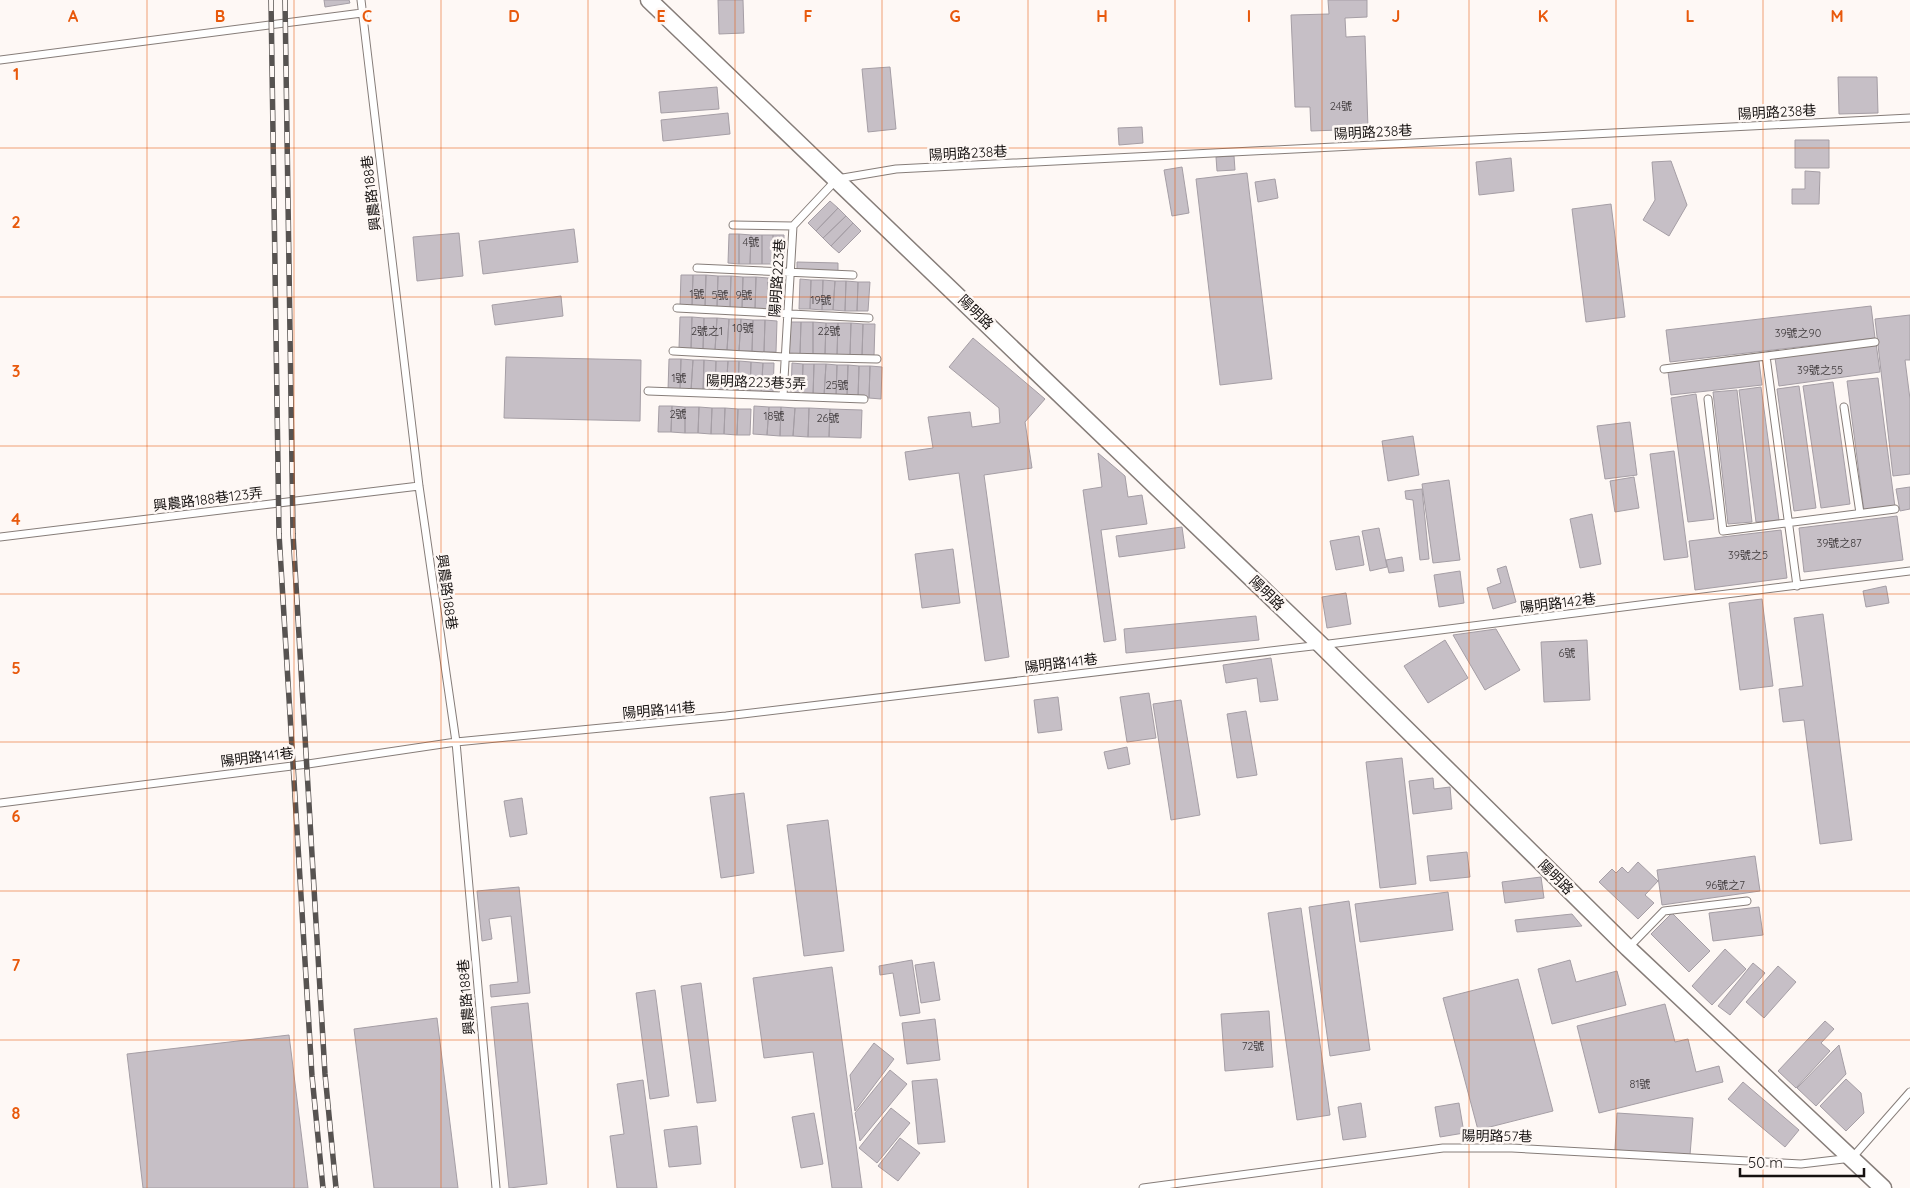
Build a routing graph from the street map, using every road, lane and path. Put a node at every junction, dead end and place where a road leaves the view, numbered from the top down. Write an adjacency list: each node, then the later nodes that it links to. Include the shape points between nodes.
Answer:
1 (361, 0): 3 (lane, 興農路188巷)
2 (649, 0): 6 (street, 陽明路)
3 (362, 13): 4 (lane); 26 (lane, 興農路188巷)
4 (0, 60)
5 (1910, 118): 6 (lane, 陽明路238巷, via 896,169)
6 (837, 179): 8 (lane, 陽明路223巷); 33 (street, 陽明路)
7 (733, 225): 8 (lane)
8 (792, 226): 10 (lane, 陽明路223巷)
9 (696, 268): 10 (lane)
10 (790, 271): 11 (lane); 13 (lane, 陽明路223巷)
11 (853, 275)
12 (677, 308): 13 (lane)
13 (787, 315): 14 (lane); 18 (lane, 陽明路223巷)
14 (869, 318)
15 (1875, 342): 17 (lane)
16 (673, 351): 18 (lane)
17 (1766, 356): 20 (lane); 29 (lane)
18 (784, 357): 19 (lane); 22 (lane, 陽明路223巷)
19 (877, 358)
20 (1664, 369)
21 (648, 391): 22 (lane, 陽明路223巷3弄)
22 (783, 396): 23 (lane, 陽明路223巷3弄)
23 (864, 399)
24 (1708, 399): 29 (lane, via 1722,531)
25 (1844, 407): 28 (lane)
26 (419, 486): 30 (lane, 興農路188巷123弄); 34 (lane, 興農路188巷)
27 (1895, 509): 28 (lane)
28 (1860, 513): 29 (lane)
29 (1790, 522): 32 (lane)
30 (0, 538)
31 (1910, 571): 32 (lane, 陽明路142巷)
32 (1797, 586): 33 (lane, 陽明路142巷)
33 (1322, 645): 34 (lane, 陽明路141巷, via 726,716); 37 (street, 陽明路)
34 (456, 742): 35 (lane, 陽明路141巷); 40 (lane, 興農路188巷)
35 (0, 803)
36 (1746, 901): 37 (lane, via 1664,911)
37 (1628, 948): 39 (street, 陽明路)
38 (1910, 1092): 39 (lane)
39 (1852, 1158): 41 (lane, 陽明路57巷, via 1801,1164 1512,1148 1443,1148); 42 (street, 陽明路)
40 (496, 1188)
41 (1143, 1188)
42 (1883, 1188)

